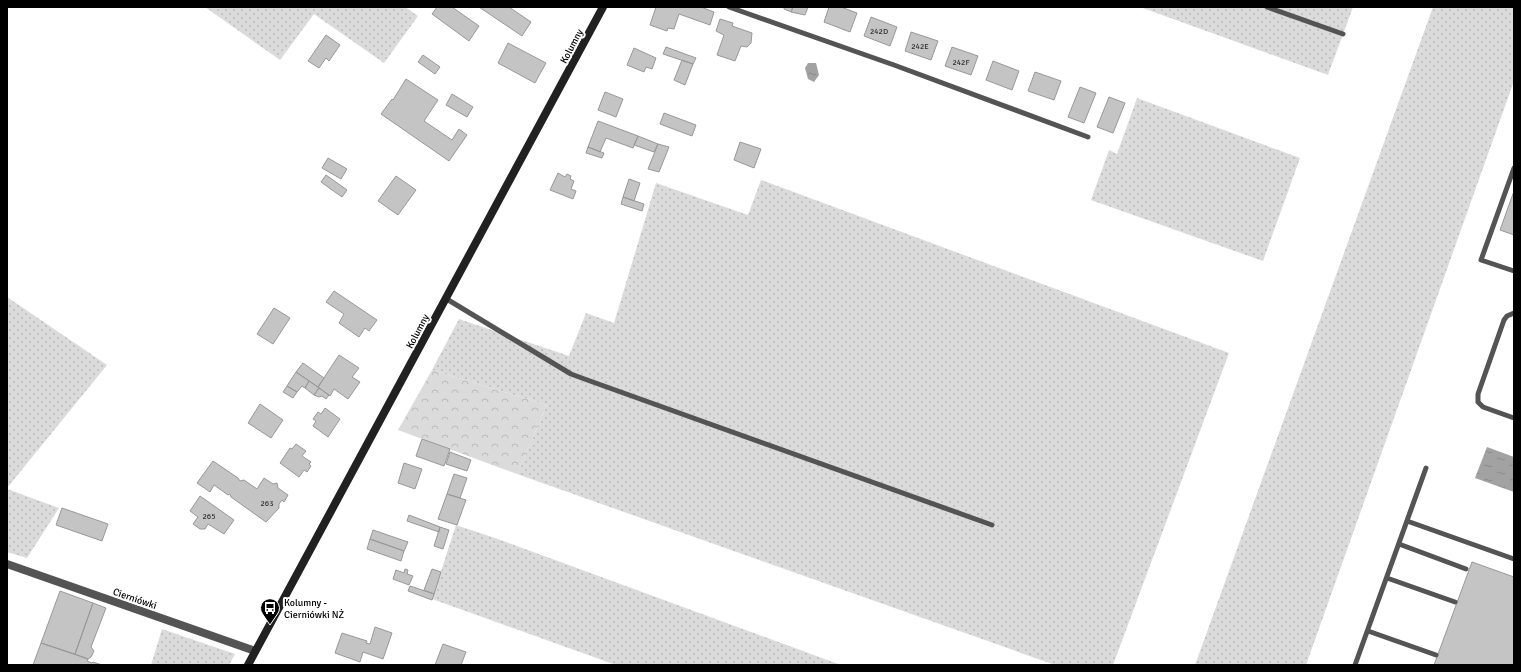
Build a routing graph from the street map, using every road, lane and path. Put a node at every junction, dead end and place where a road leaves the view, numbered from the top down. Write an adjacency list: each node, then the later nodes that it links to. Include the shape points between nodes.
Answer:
1 (603, 7): 8 (street, Kolumny)
2 (730, 7): 5 (lane)
3 (1267, 7): 4 (lane)
4 (1343, 34)
5 (1088, 137)
6 (1514, 168): 7 (lane, via 1481,260)
7 (1514, 271)
8 (445, 298): 13 (lane, via 571,374); 21 (street, Kolumny)
9 (1514, 313): 10 (lane, via 1504,320 1478,394 1478,402 1483,407)
10 (1514, 418)
11 (1426, 468): 12 (lane)
12 (1407, 521): 14 (lane); 15 (lane)
13 (992, 525)
14 (1399, 544): 17 (lane); 18 (lane)
15 (1514, 559)
16 (7, 564): 21 (street, Cierniówki)
17 (1466, 569)
18 (1387, 578): 19 (lane); 20 (lane)
19 (1455, 602)
20 (1368, 631): 22 (lane); 24 (lane)
21 (256, 651): 23 (street, Kolumny)
22 (1436, 655)
23 (248, 665)
24 (1355, 665)

